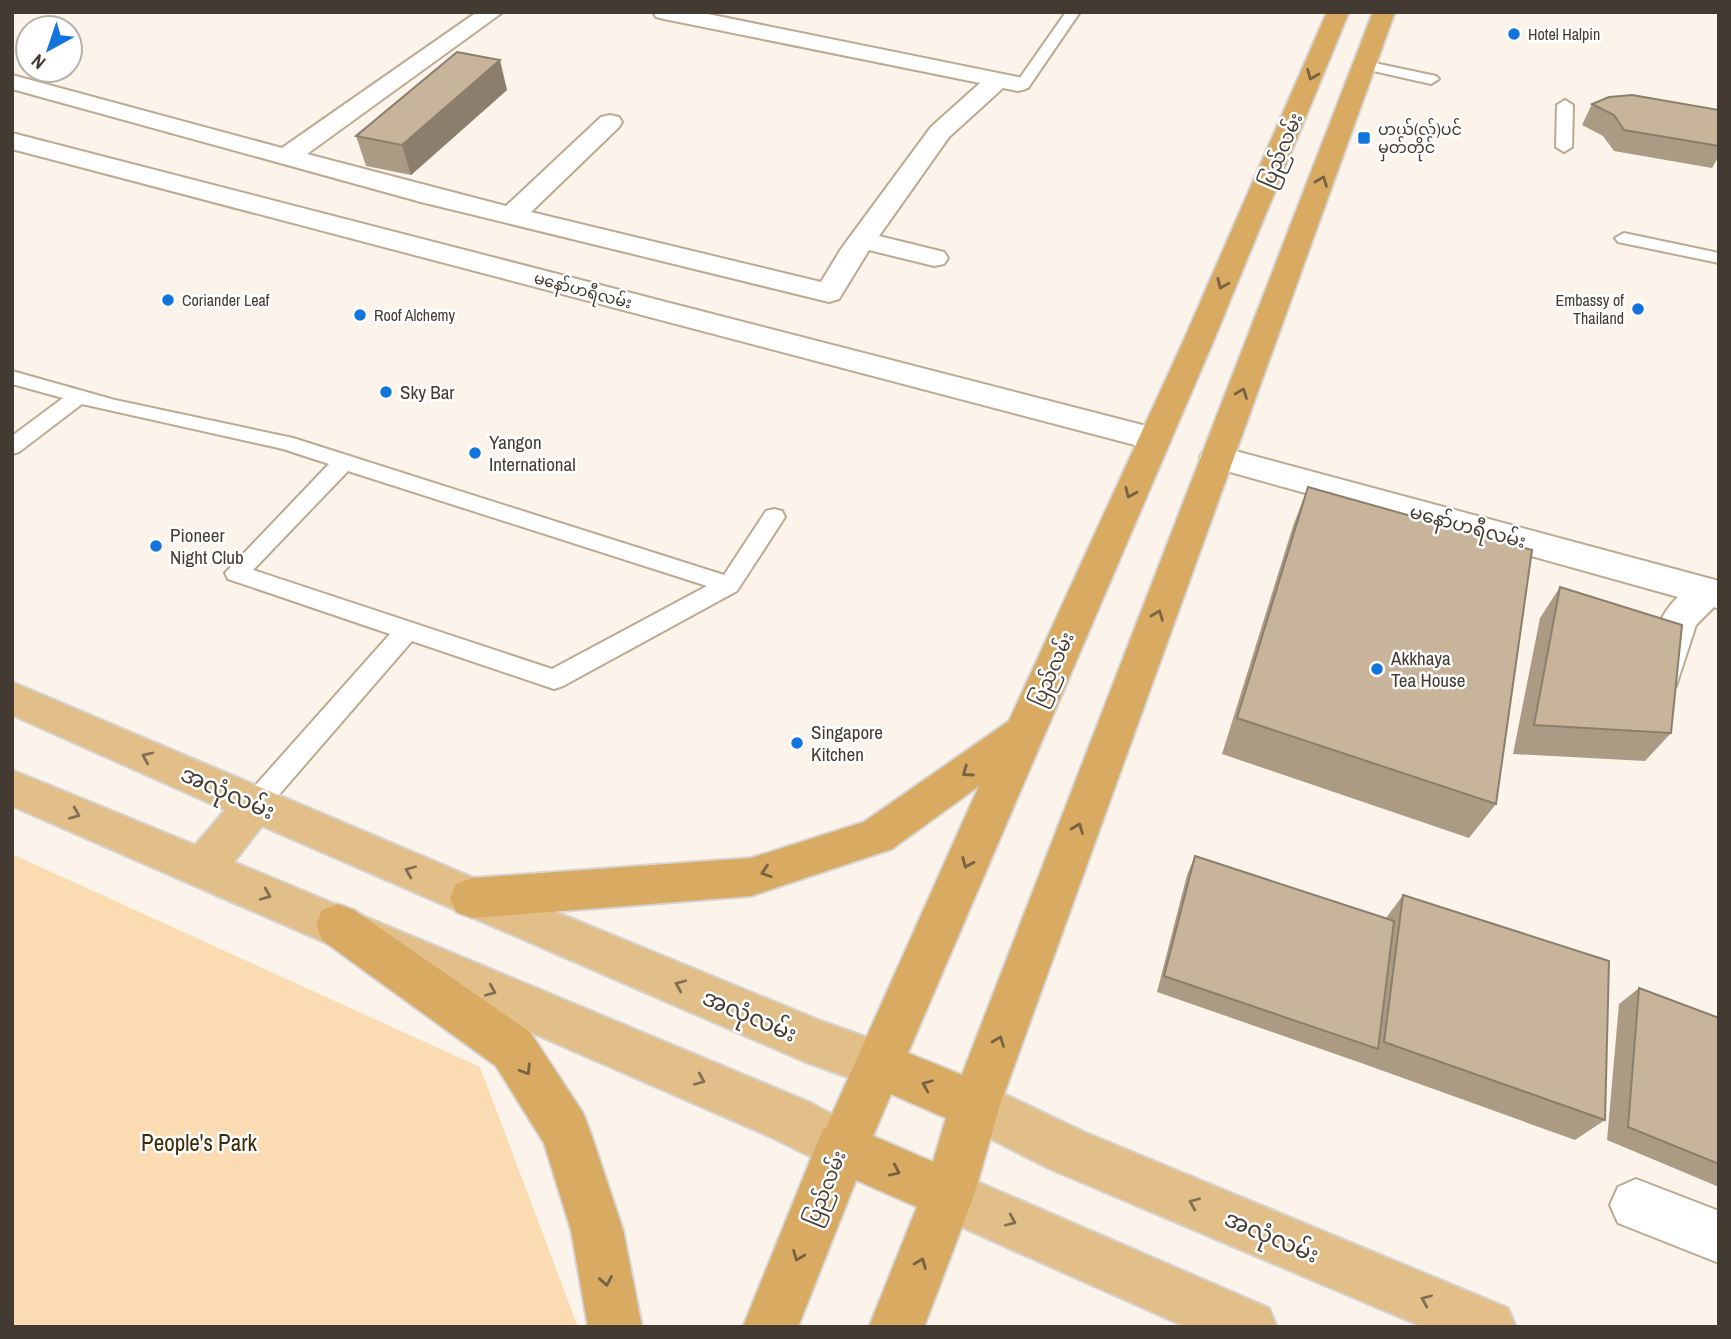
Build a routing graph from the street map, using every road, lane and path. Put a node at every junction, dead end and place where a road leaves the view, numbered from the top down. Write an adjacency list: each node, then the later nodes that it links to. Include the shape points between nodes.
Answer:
1 (492, 12): 14 (street)
2 (664, 12): 9 (street)
3 (1073, 12): 9 (lane)
4 (1338, 12): 22 (highway, ပြည်လမ်း, one-way to 22)
5 (1384, 12): 6 (highway)
6 (1365, 65): 7 (lane); 24 (highway, one-way to 6)
7 (1431, 79)
8 (12, 82): 14 (street)
9 (1011, 83): 17 (street, via 940,132)
10 (1565, 105): 13 (lane)
11 (610, 122): 15 (street)
12 (12, 141): 22 (street, မနော်ဟရီလမ်း)
13 (1564, 147)
14 (286, 157): 15 (street)
15 (512, 215): 17 (street, via 829,293)
16 (1625, 238): 19 (lane)
17 (862, 240): 18 (street)
18 (934, 258)
19 (1719, 258)
20 (12, 377): 21 (lane)
21 (79, 396): 23 (lane); 25 (lane)
22 (1154, 439): 32 (highway, ပြည်လမ်း, one-way to 32)
23 (12, 447)
24 (1217, 457): 28 (street, မနော်ဟရီလမ်း); 39 (highway, one-way to 24)
25 (345, 461): 27 (lane); 29 (lane, via 236,573)
26 (774, 517): 27 (lane)
27 (729, 585): 29 (lane, via 554,679)
28 (1713, 593): 30 (street, via 1679,618)
29 (407, 630): 34 (lane)
30 (1659, 687)
31 (12, 698): 34 (main road, အလုံလမ်း, one-way to 31)
32 (1023, 733): 36 (highway, one-way to 36, via 877,836 751,877); 38 (highway, ပြည်လမ်း, one-way to 38)
33 (12, 787): 35 (main road, one-way to 35)
34 (255, 804): 35 (main road); 36 (main road, အလုံလမ်း, one-way to 34)
35 (203, 868): 37 (main road, one-way to 37)
36 (472, 898): 38 (main road, အလုံလမ်း, one-way to 36)
37 (338, 925): 40 (main road, one-way to 40, via 791,1119); 44 (highway, one-way to 44, via 513,1049 565,1132 597,1230)
38 (880, 1065): 39 (highway, အလုံလမ်း, one-way to 38); 40 (highway, ပြည်လမ်း)
39 (975, 1105): 41 (highway); 48 (main road, အလုံလမ်း, one-way to 39, via 1066,1150)
40 (841, 1147): 41 (highway, one-way to 41); 45 (highway, ပြည်လမ်း, one-way to 45)
41 (948, 1195): 46 (highway, one-way to 41); 47 (main road, one-way to 47)
42 (1636, 1205): 43 (street)
43 (1719, 1237)
44 (615, 1327)
45 (770, 1327)
46 (896, 1327)
47 (1250, 1327)
48 (1489, 1327)

